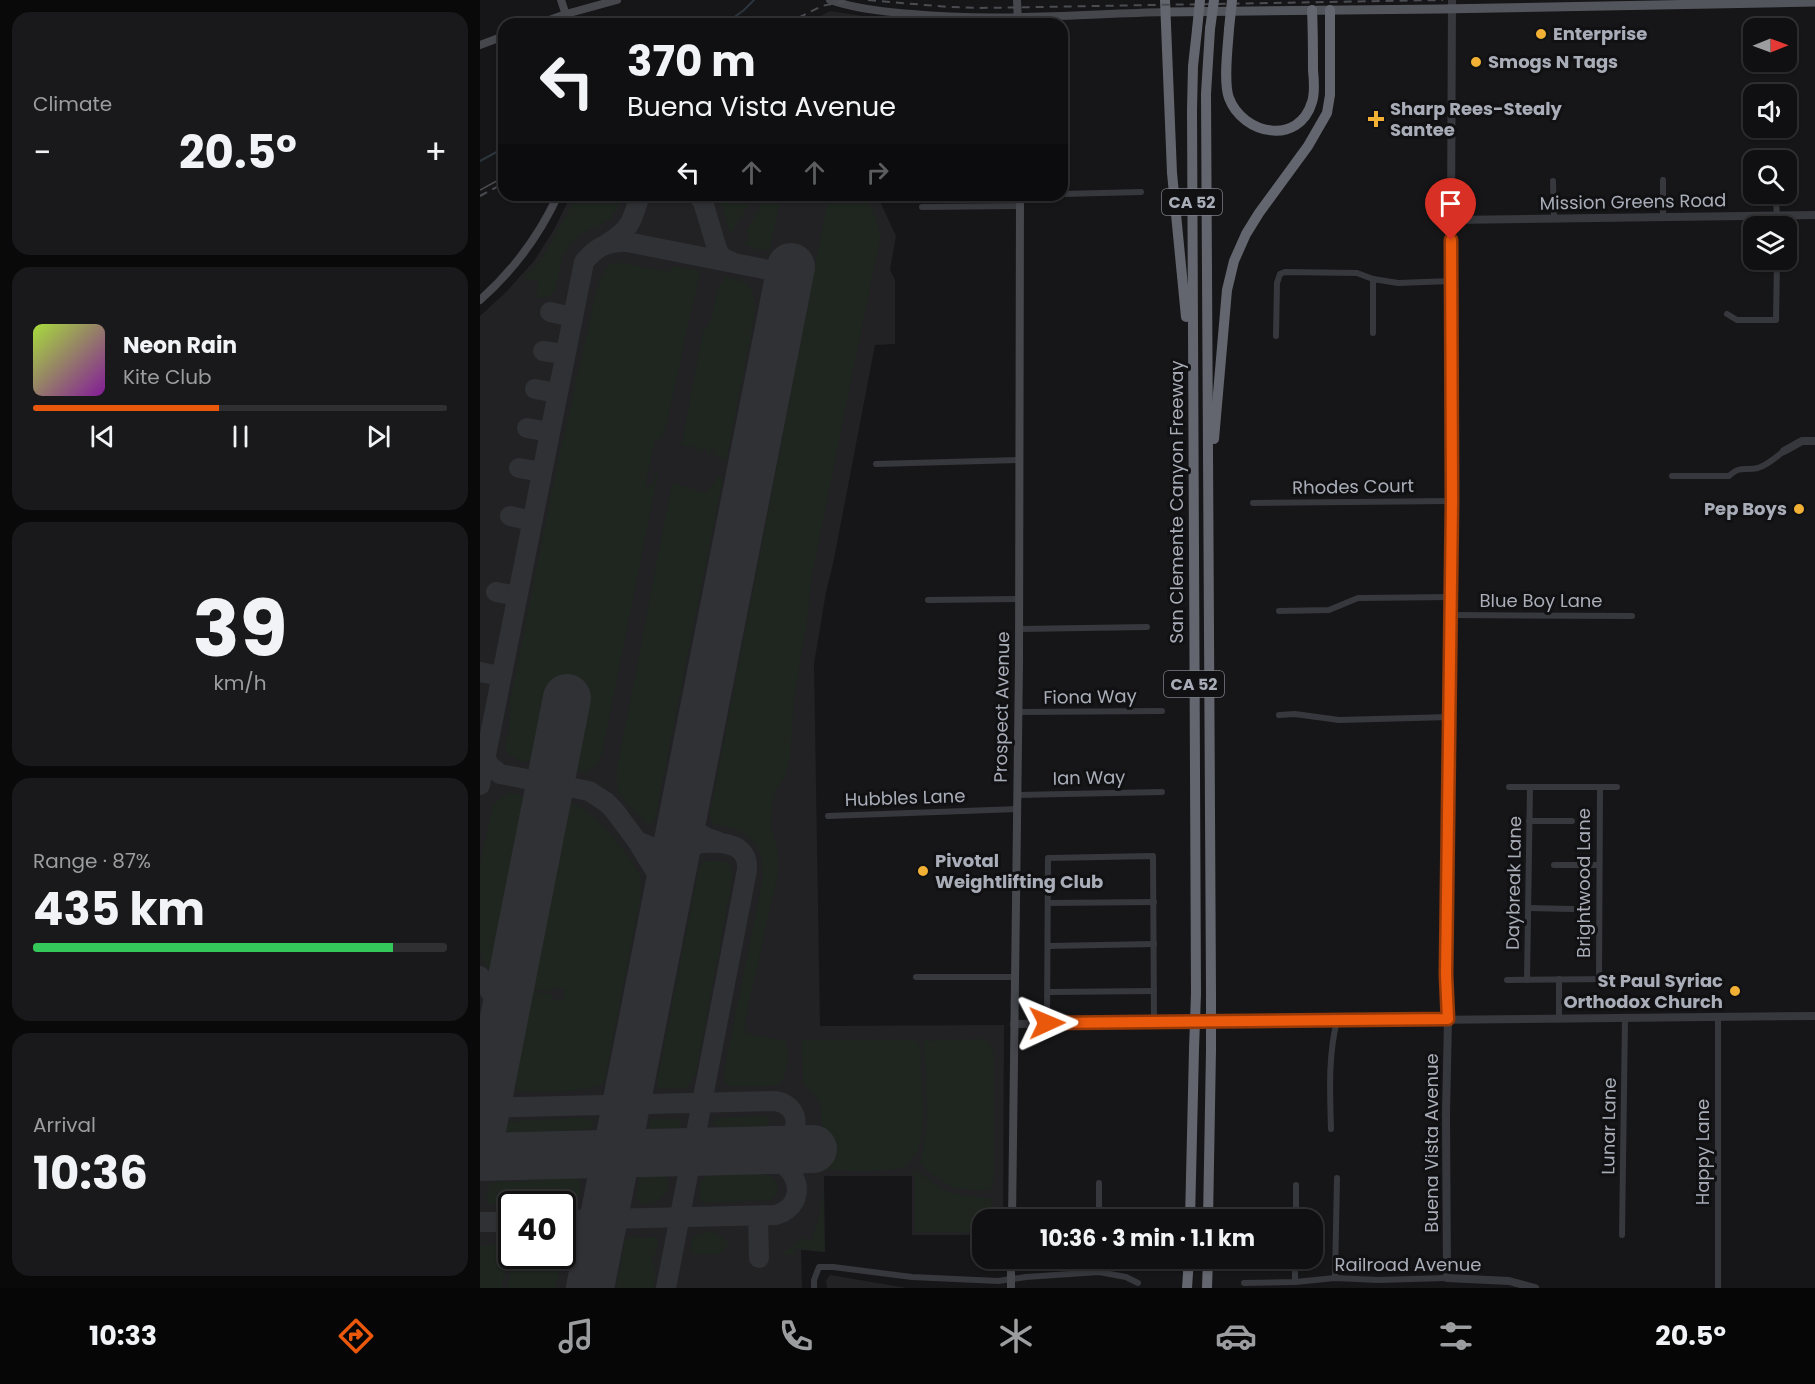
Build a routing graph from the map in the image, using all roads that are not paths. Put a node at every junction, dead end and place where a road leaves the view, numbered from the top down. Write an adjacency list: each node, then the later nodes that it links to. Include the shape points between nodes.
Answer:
1 (561, 0): 14 (main road)
2 (617, 0): 14 (main road)
3 (830, 0): 17 (main road, via 880,11)
4 (1017, 0): 18 (main road)
5 (1165, 0): 13 (highway)
6 (1200, 0): 43 (highway, San Clemente Canyon Freeway / CA 52, bridge, via 1192,110)
7 (1214, 0): 51 (highway, San Clemente Canyon Freeway / CA 52, bridge, via 1206,94)
8 (1232, 0): 11 (highway, bridge, via 1227,94 1247,122 1268,131 1290,128 1312,103)
9 (1815, 2): 10 (main road)
10 (1452, 4): 12 (main road); 35 (street, Buena Vista Avenue)
11 (1312, 10): 12 (main road); 13 (main road)
12 (1330, 10): 51 (highway, via 1327,113 1246,234 1227,290)
13 (1166, 12): 19 (main road); 43 (highway, via 1172,173)
14 (566, 14): 15 (main road); 16 (main road)
15 (555, 18)
16 (568, 18)
17 (989, 18)
18 (1018, 18)
19 (1055, 18)
20 (498, 38): 21 (main road)
21 (480, 45)
22 (1663, 180): 33 (street)
23 (1553, 182): 34 (street)
24 (1141, 192): 25 (street)
25 (1068, 194)
26 (555, 201): 39 (main road, via 525,253)
27 (1020, 201): 29 (main road, Prospect Avenue)
28 (1776, 204): 32 (street)
29 (1020, 206): 30 (street); 46 (main road, Prospect Avenue)
30 (922, 207)
31 (1815, 214): 32 (street, Mission Greens Road)
32 (1777, 215): 33 (street, Mission Greens Road)
33 (1663, 217): 34 (street, Mission Greens Road)
34 (1554, 218): 35 (street, Mission Greens Road)
35 (1451, 220): 38 (street, Buena Vista Avenue)
36 (1776, 270): 40 (street, via 1776,320 1737,320)
37 (1373, 279): 38 (street, via 1398,283); 41 (street); 42 (street, via 1356,273 1280,274 1276,283)
38 (1451, 281): 49 (street, Buena Vista Avenue)
39 (480, 300)
40 (1726, 314)
41 (1373, 333)
42 (1276, 336)
43 (1192, 374): 106 (highway, San Clemente Canyon Freeway / CA 52, bridge, via 1196,994)
44 (1815, 441): 45 (street, via 1802,441)
45 (1784, 451): 48 (street, via 1759,468 1736,470 1729,476)
46 (1019, 460): 47 (street); 53 (main road, Prospect Avenue)
47 (876, 464)
48 (1672, 477)
49 (1452, 501): 50 (street, Rhodes Court); 52 (street, Buena Vista Avenue)
50 (1253, 503)
51 (1209, 547): 107 (highway, San Clemente Canyon Freeway / CA 52, bridge)
52 (1451, 597): 55 (street, via 1358,598 1329,610); 56 (street, Buena Vista Avenue)
53 (1019, 599): 54 (street); 59 (main road, Prospect Avenue)
54 (928, 600)
55 (1279, 611)
56 (1451, 615): 57 (street, Blue Boy Lane); 63 (street, Buena Vista Avenue)
57 (1632, 616)
58 (1147, 627): 59 (street)
59 (1020, 629): 61 (main road, Prospect Avenue)
60 (1162, 711): 61 (street, Fiona Way)
61 (1018, 712): 69 (main road, Prospect Avenue)
62 (1279, 715): 63 (street, via 1339,720)
63 (1450, 717): 95 (street, Buena Vista Avenue)
64 (1509, 787): 65 (street)
65 (1530, 787): 66 (street); 72 (street, Daybreak Lane)
66 (1600, 787): 67 (street); 75 (street, Brightwood Lane)
67 (1617, 787)
68 (1162, 792): 69 (street, Ian Way)
69 (1017, 795): 70 (main road, Prospect Avenue)
70 (1018, 809): 71 (street, Hubbles Lane); 83 (main road, Prospect Avenue)
71 (828, 816)
72 (1529, 821): 73 (street); 78 (street, Daybreak Lane)
73 (1572, 821)
74 (1554, 865): 75 (street)
75 (1599, 865): 85 (street, Brightwood Lane)
76 (1154, 902): 77 (street); 77 (street, via 1153,855 1048,858); 80 (street)
77 (1048, 903): 81 (street)
78 (1528, 908): 79 (street); 88 (street, Daybreak Lane)
79 (1573, 909)
80 (1154, 944): 81 (street); 89 (street)
81 (1048, 946): 90 (street)
82 (916, 977): 83 (street)
83 (1016, 977): 99 (main road, Prospect Avenue)
84 (1559, 979): 85 (street); 88 (street); 93 (street)
85 (1599, 979): 86 (street)
86 (1618, 979)
87 (1507, 980): 88 (street)
88 (1527, 980)
89 (1154, 991): 90 (street); 97 (street)
90 (1048, 992): 98 (street)
91 (1815, 1016): 92 (street)
92 (1718, 1017): 94 (street); 124 (street, Happy Lane)
93 (1559, 1018): 94 (street); 95 (street)
94 (1625, 1018): 109 (street, Lunar Lane)
95 (1448, 1019): 96 (street); 115 (street, Buena Vista Avenue)
96 (1337, 1021): 97 (street); 100 (street, via 1333,1036)
97 (1154, 1022): 98 (street)
98 (1047, 1023): 99 (street)
99 (1014, 1024): 104 (main road, Prospect Avenue)
100 (1331, 1129)
101 (1337, 1179): 114 (street)
102 (1099, 1183): 105 (street)
103 (1296, 1185): 108 (street)
104 (1012, 1209)
105 (1099, 1209)
106 (1190, 1209)
107 (1208, 1209)
108 (1296, 1209)
109 (1622, 1235)
110 (1188, 1269): 121 (highway)
111 (1208, 1269): 122 (highway)
112 (1295, 1269): 116 (street)
113 (1099, 1272): 117 (street); 118 (street)
114 (1335, 1278): 115 (street, Railroad Avenue); 116 (street, Railroad Avenue)
115 (1447, 1278): 123 (street, Railroad Avenue, via 1509,1281)
116 (1295, 1282): 119 (street, Railroad Avenue)
117 (1011, 1283): 120 (street, via 819,1267)
118 (1138, 1283)
119 (1244, 1283)
120 (814, 1288)
121 (1187, 1288)
122 (1207, 1288)
123 (1535, 1288)
124 (1718, 1288)

